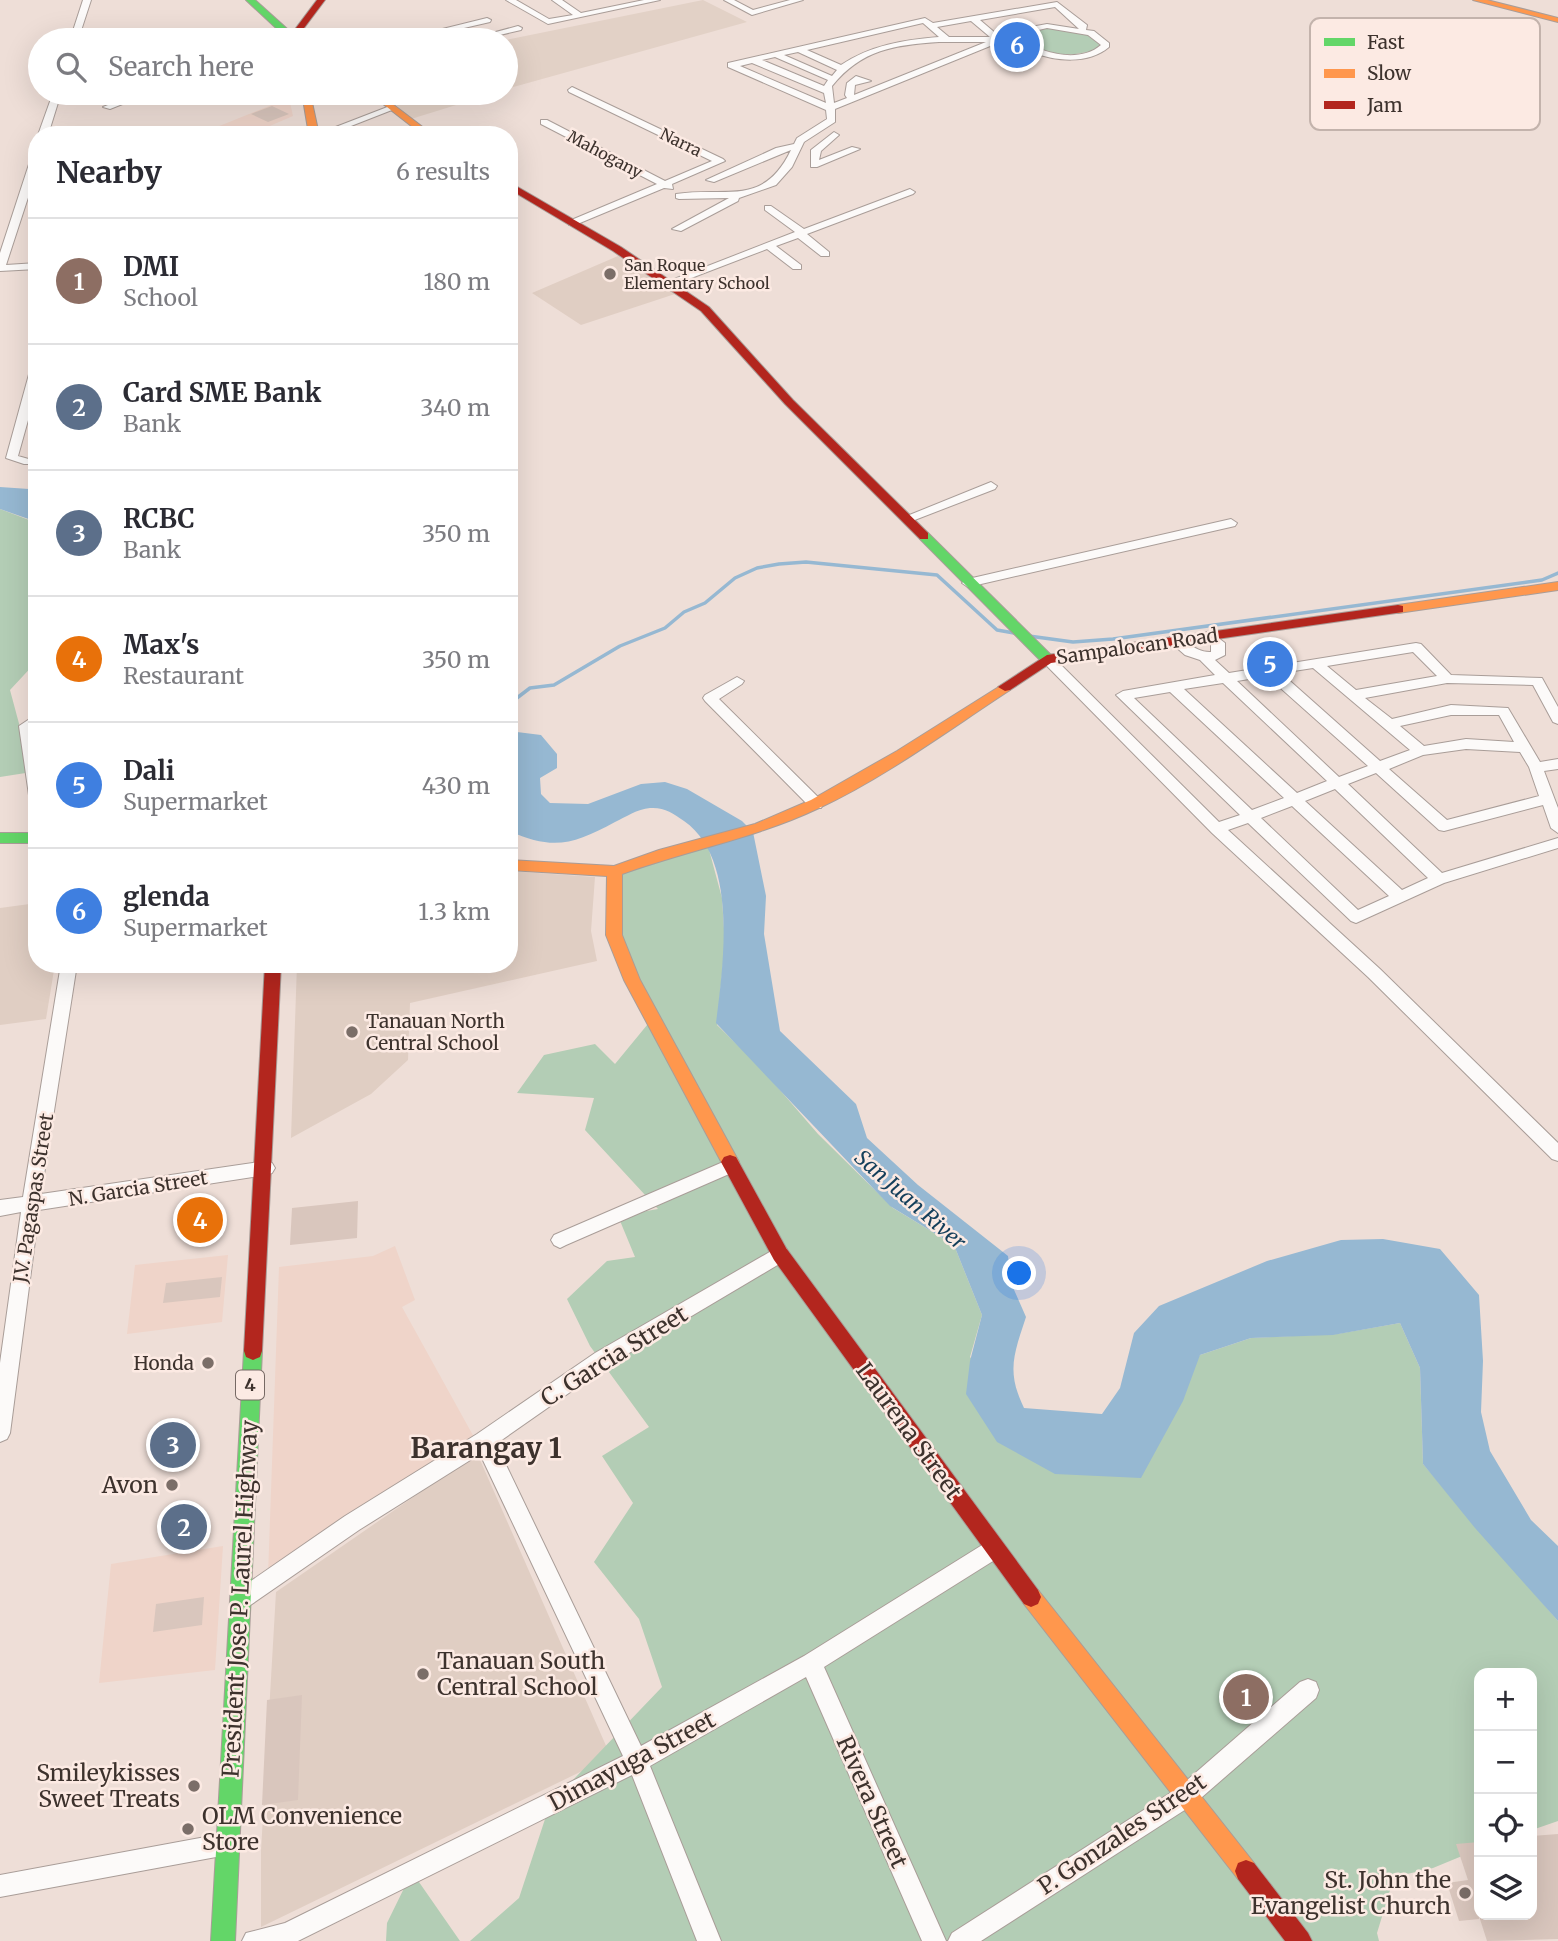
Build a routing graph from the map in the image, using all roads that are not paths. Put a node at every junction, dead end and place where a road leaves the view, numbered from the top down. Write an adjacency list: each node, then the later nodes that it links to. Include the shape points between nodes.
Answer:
1 (88, 0): 25 (street)
2 (250, 0): 26 (main road)
3 (321, 0): 27 (main road)
4 (510, 0): 16 (street, via 543,22)
5 (556, 0): 16 (street)
6 (596, 0): 13 (street)
7 (656, 0): 10 (street)
8 (728, 0): 11 (street, via 752,13)
9 (1477, 0): 19 (main road)
10 (643, 1): 13 (street)
11 (792, 1)
12 (1035, 8): 14 (street); 23 (street); 30 (street, via 1056,4 1084,26)
13 (611, 9): 16 (street)
14 (1014, 11): 15 (street); 24 (street)
15 (993, 14): 17 (street); 31 (street)
16 (579, 15)
17 (972, 18): 20 (street); 34 (street)
18 (486, 20): 28 (street)
19 (1558, 20)
20 (951, 22): 22 (street); 33 (street)
21 (905, 25): 22 (street, via 925,20); 29 (street); 35 (street)
22 (933, 25): 37 (street)
23 (1056, 26): 24 (street); 30 (street)
24 (1035, 27): 31 (street)
25 (78, 28)
26 (287, 28)
27 (303, 28)
28 (452, 28)
29 (888, 29): 32 (street); 36 (street)
30 (1082, 30): 31 (street, via 1101,38 1106,46 1092,55 1059,56 1022,46)
31 (1016, 36): 34 (street)
32 (843, 40): 38 (street); 42 (street)
33 (970, 40): 34 (street); 37 (street)
34 (998, 40): 39 (street)
35 (922, 41): 36 (street); 37 (street)
36 (900, 44): 42 (street)
37 (946, 44): 39 (street); 43 (street, via 943,52)
38 (820, 45): 40 (street); 41 (street)
39 (982, 48): 50 (street)
40 (800, 50): 45 (street); 49 (street)
41 (831, 50)
42 (868, 52): 46 (street)
43 (933, 53)
44 (842, 54): 46 (street)
45 (776, 55): 47 (street); 51 (street)
46 (852, 59): 49 (street)
47 (753, 60): 54 (street); 62 (street, via 731,65)
48 (897, 66): 50 (street)
49 (840, 68): 51 (street)
50 (915, 74): 55 (street)
51 (832, 79): 54 (street)
52 (851, 83): 55 (street)
53 (572, 90): 73 (street, Narra, via 720,161)
54 (827, 92): 62 (street)
55 (852, 99): 62 (street)
56 (53, 105): 64 (street)
57 (113, 105): 60 (street)
58 (308, 105): 65 (main road)
59 (389, 105): 61 (main road)
60 (107, 107)
61 (393, 108): 66 (street); 67 (main road)
62 (830, 108): 68 (street, via 832,120)
63 (544, 122): 73 (street, Mahogany)
64 (46, 126)
65 (310, 126)
66 (334, 126)
67 (417, 126)
68 (819, 126): 69 (street); 70 (street)
69 (834, 135)
70 (796, 146): 71 (street); 78 (street, via 774,183)
71 (750, 163)
72 (28, 182): 87 (street)
73 (666, 186): 75 (street, Narra); 77 (street, Mahogany)
74 (518, 190): 80 (main road)
75 (654, 190): 77 (street, via 667,196); 80 (street, Narra)
76 (910, 192): 82 (street)
77 (681, 195): 78 (street)
78 (740, 195): 81 (street)
79 (768, 208): 82 (street)
80 (572, 223): 88 (main road)
81 (677, 229)
82 (802, 234): 83 (street); 84 (street)
83 (769, 246): 86 (street); 88 (street)
84 (825, 254)
85 (28, 267): 87 (street)
86 (797, 267)
87 (0, 268)
88 (669, 283): 92 (main road, via 705,309 789,402)
89 (28, 413): 90 (street, via 12,458)
90 (28, 460)
91 (991, 486): 92 (street)
92 (908, 519): 94 (main road)
93 (1231, 523): 94 (street)
94 (968, 583): 99 (main road)
95 (1558, 586): 96 (main road, Sampalocan Road)
96 (1209, 635): 97 (main road, Sampalocan Road); 98 (street, via 1218,643 1218,655)
97 (1175, 640): 98 (street, via 1192,656); 99 (main road, Sampalocan Road)
98 (1205, 658): 102 (street)
99 (1047, 659): 117 (main road, Sampalocan Road); 120 (street)
100 (1315, 663): 101 (street); 103 (street, via 1416,647); 106 (street)
101 (1269, 670): 102 (street); 112 (street)
102 (1226, 677): 105 (street); 114 (street)
103 (1447, 678): 106 (street); 107 (street, via 1537,681)
104 (737, 681): 117 (street, via 710,698)
105 (1172, 687): 115 (street); 118 (street, via 1123,695)
106 (1355, 695): 108 (street)
107 (1558, 719)
108 (1391, 724): 109 (street, via 1451,709 1503,711); 110 (street)
109 (1524, 747): 110 (street, via 1466,744); 113 (street)
110 (1422, 751): 112 (street)
111 (1558, 764): 113 (street)
112 (1377, 766): 114 (street); 116 (street, via 1444,826)
113 (1536, 767): 116 (street)
114 (1337, 783): 115 (street); 126 (street)
115 (1294, 799): 118 (street); 127 (street)
116 (1548, 799): 119 (street)
117 (816, 804): 125 (main road, Sampalocan Road, via 759,828)
118 (1250, 816): 120 (street); 127 (street, via 1356,917)
119 (1558, 828)
120 (1217, 829): 131 (street, via 1374,973)
121 (0, 838): 122 (main road)
122 (28, 838)
123 (1558, 843): 126 (street)
124 (518, 866): 125 (main road)
125 (615, 871): 132 (main road, Laurena Street, via 614,935 632,980)
126 (1439, 879): 127 (street)
127 (1400, 897)
128 (68, 973): 134 (street, J.V. Pagaspas Street)
129 (273, 973): 133 (main road, President Jose P. Laurel Highway / 4)
130 (285, 973): 133 (main road, President Jose P. Laurel Highway / 4)
131 (1558, 1154)
132 (730, 1166): 136 (street); 137 (main road, Laurena Street)
133 (268, 1168): 134 (street, N. Garcia Street); 142 (main road, President Jose P. Laurel Highway / 4)
134 (31, 1204): 135 (street, N. Garcia Street); 138 (street, J.V. Pagaspas Street)
135 (0, 1208)
136 (560, 1240)
137 (780, 1254): 140 (street, C. Garcia Street, via 603,1359); 141 (main road, Laurena Street)
138 (3, 1388): 139 (street, J.V. Pagaspas Street)
139 (0, 1433)
140 (484, 1441): 142 (street, C. Garcia Street, via 352,1523); 146 (street)
141 (994, 1549): 143 (street, Dimayuga Street); 147 (main road, Laurena Street)
142 (248, 1596): 145 (main road, President Jose P. Laurel Highway / 4); 149 (main road, President Jose P. Laurel Highway / 4)
143 (811, 1663): 146 (street, Dimayuga Street); 156 (street, Rivera Street)
144 (1308, 1690): 147 (street, P. Gonzales Street)
145 (252, 1702)
146 (637, 1761): 151 (street, Dimayuga Street); 155 (street)
147 (1186, 1796): 157 (street, P. Gonzales Street); 158 (main road, Laurena Street)
148 (246, 1812): 153 (main road)
149 (227, 1844): 150 (street); 152 (main road, President Jose P. Laurel Highway / 4)
150 (0, 1886)
151 (287, 1937): 154 (street, Dimayuga Street)
152 (223, 1941)
153 (238, 1941)
154 (254, 1941)
155 (709, 1941)
156 (934, 1941)
157 (960, 1941)
158 (1300, 1941)

